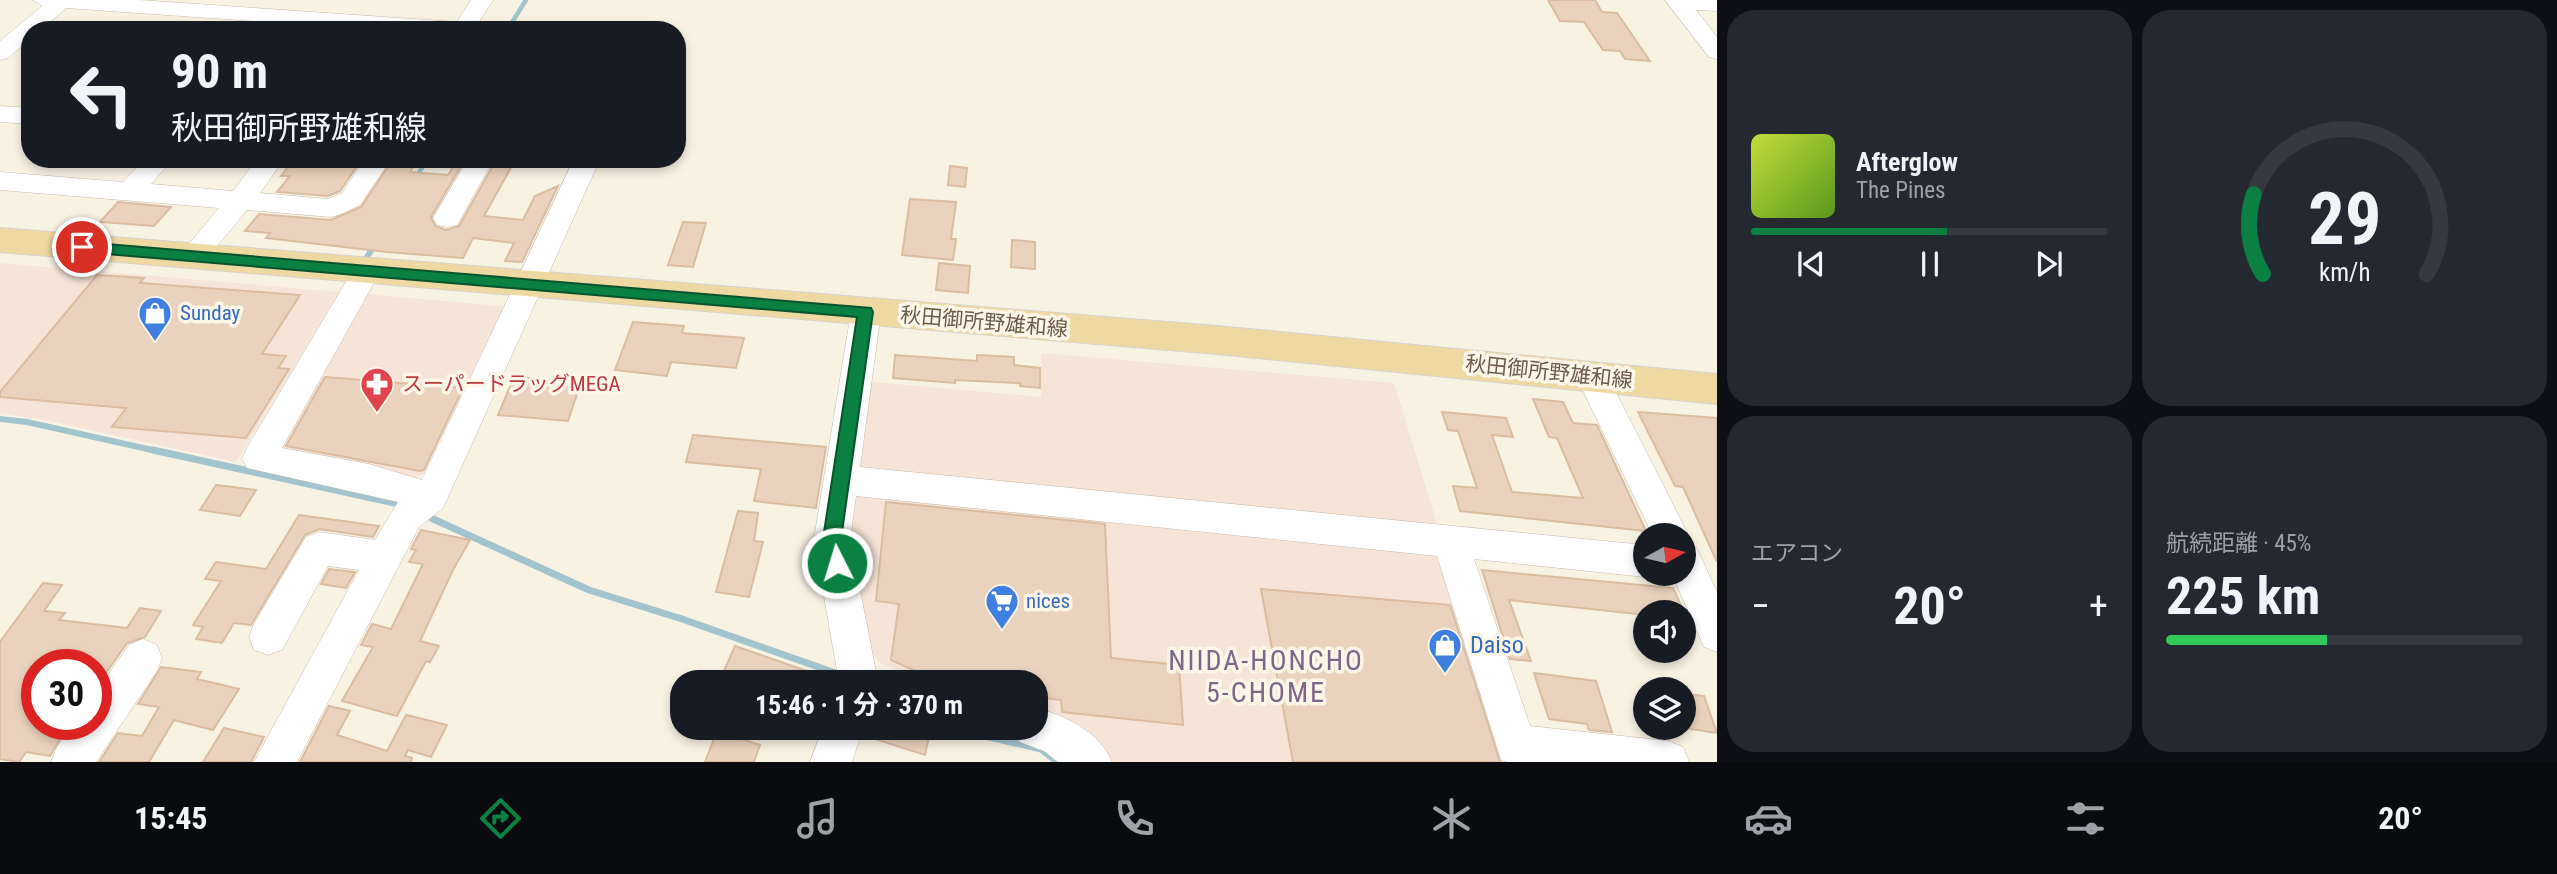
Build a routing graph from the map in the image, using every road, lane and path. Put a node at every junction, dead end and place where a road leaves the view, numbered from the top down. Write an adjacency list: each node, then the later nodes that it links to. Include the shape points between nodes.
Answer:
1 (55, 0): 7 (street); 8 (street)
2 (299, 0): 9 (street)
3 (391, 0): 10 (street)
4 (482, 0): 11 (street)
5 (1677, 2): 6 (street); 13 (street)
6 (1717, 5)
7 (33, 21)
8 (260, 21)
9 (281, 21)
10 (374, 21)
11 (473, 21)
12 (21, 33): 14 (street)
13 (1717, 52)
14 (0, 53): 15 (street)
15 (21, 55)
16 (0, 114): 17 (street)
17 (21, 115)
18 (152, 168): 24 (street)
19 (264, 168): 25 (street)
20 (372, 168): 25 (street, via 351,199 331,208)
21 (476, 168): 26 (street)
22 (583, 168): 30 (street)
23 (0, 181): 24 (street)
24 (130, 191): 25 (street)
25 (240, 201): 28 (street)
26 (447, 218)
27 (0, 240): 28 (main road, 秋田御所野雄和線)
28 (193, 256): 29 (main road, 秋田御所野雄和線)
29 (368, 270): 30 (main road, 秋田御所野雄和線); 35 (street, via 258,458 369,479)
30 (532, 283): 31 (main road, 秋田御所野雄和線); 35 (street)
31 (866, 312): 32 (main road, 秋田御所野雄和線); 34 (street)
32 (1592, 376): 33 (main road, 秋田御所野雄和線); 36 (street)
33 (1717, 389)
34 (841, 480): 37 (street); 44 (street, via 832,539)
35 (431, 497): 38 (street, via 407,516)
36 (1664, 523)
37 (1451, 541): 39 (street); 51 (street, via 1516,745)
38 (385, 558): 42 (street, via 319,548); 48 (street)
39 (1633, 560)
40 (1695, 586): 41 (street)
41 (1717, 634)
42 (268, 637)
43 (143, 658): 47 (street)
44 (859, 670)
45 (1048, 732): 50 (street)
46 (839, 740): 49 (street)
47 (72, 762)
48 (275, 762)
49 (831, 762)
50 (1091, 762)
51 (1668, 762)

